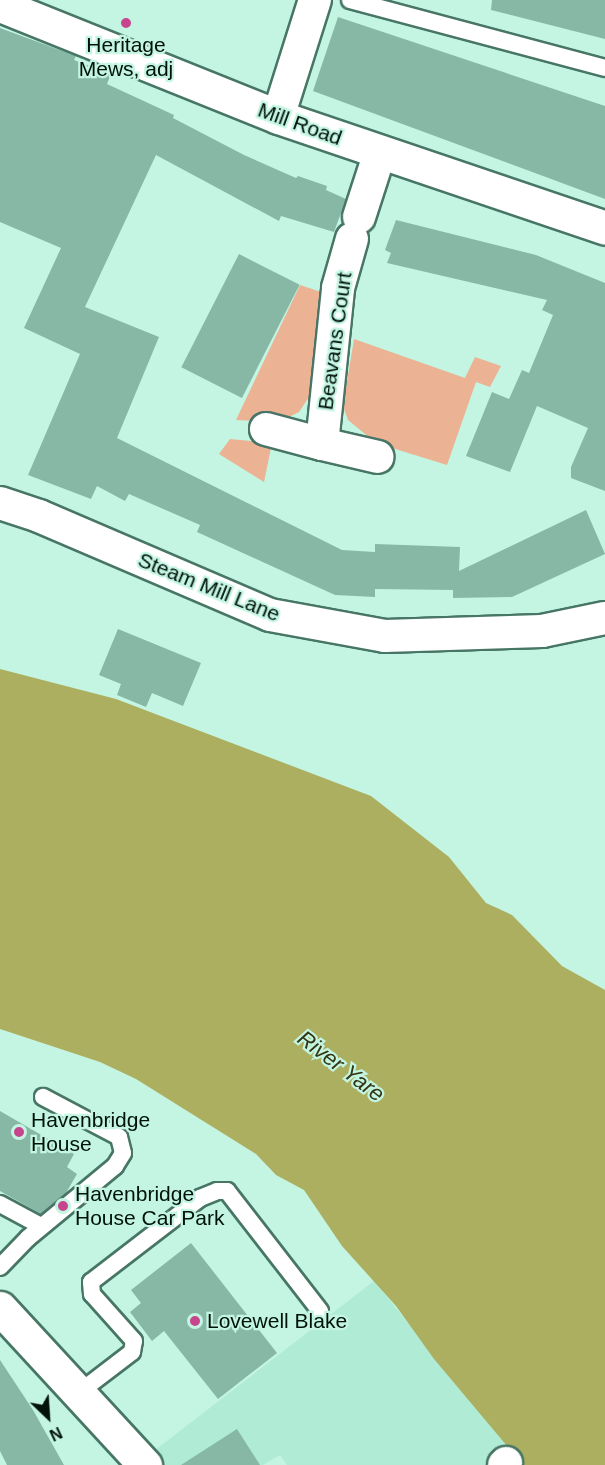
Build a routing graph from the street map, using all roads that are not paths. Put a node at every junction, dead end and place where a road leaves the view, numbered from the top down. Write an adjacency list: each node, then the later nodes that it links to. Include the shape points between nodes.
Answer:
1 (315, 0): 5 (street)
2 (350, 0): 4 (lane)
3 (0, 5): 5 (street, Mill Road)
4 (605, 68)
5 (278, 117): 6 (street, Mill Road)
6 (380, 152): 7 (street, Mill Road); 9 (street, Beavans Court, via 338,288)
7 (605, 228)
8 (266, 429): 9 (street)
9 (322, 444): 10 (street)
10 (378, 457)
11 (0, 503): 12 (street, Steam Mill Lane, via 270,615 385,636 542,631)
12 (605, 618)
13 (43, 1097): 15 (lane, via 119,1137 123,1153 115,1166)
14 (0, 1204): 15 (lane)
15 (42, 1226): 16 (lane)
16 (0, 1267)
17 (0, 1308): 19 (street)
18 (320, 1311): 19 (lane, via 227,1191 217,1191 200,1198 91,1282 92,1294 134,1341 132,1352)
19 (81, 1391): 20 (street)
20 (145, 1465)

